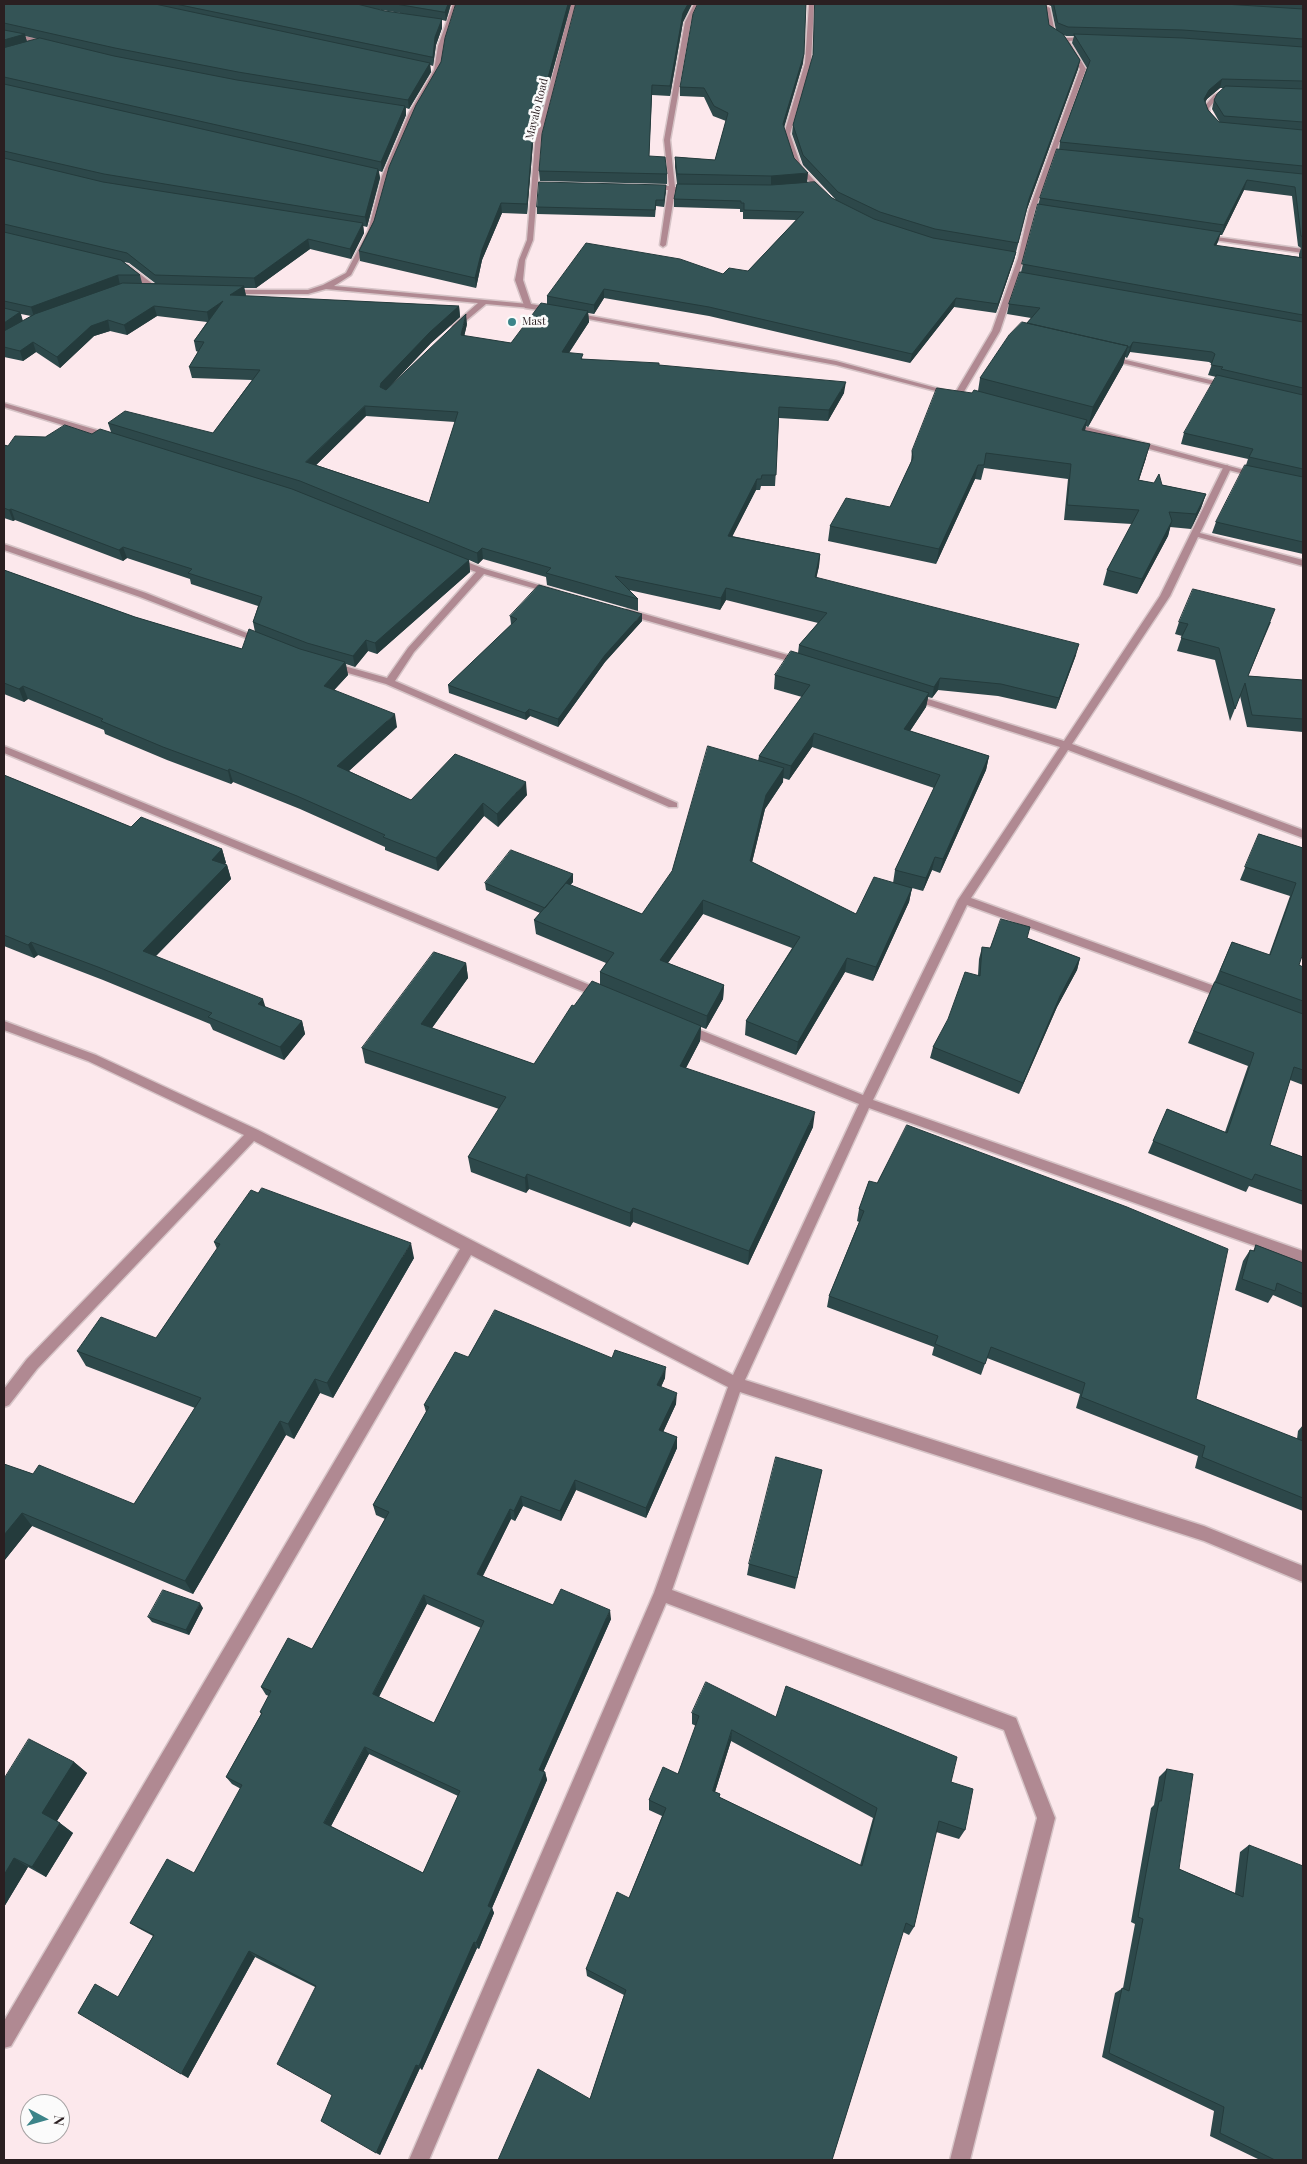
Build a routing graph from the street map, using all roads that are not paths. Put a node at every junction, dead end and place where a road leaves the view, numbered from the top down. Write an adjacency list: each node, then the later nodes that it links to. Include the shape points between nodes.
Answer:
1 (456, 4): 7 (street)
2 (574, 4): 24 (street, Mayalo Road, via 538,143)
3 (696, 4): 29 (street, via 688,22 667,140)
4 (811, 4): 26 (street, via 808,63 787,134 798,167)
5 (1038, 4): 10 (street, via 1048,9 1052,34)
6 (440, 24): 7 (street)
7 (449, 25): 15 (street)
8 (4, 34): 11 (street)
9 (1095, 39): 10 (street)
10 (1065, 40): 20 (street, via 1082,69)
11 (44, 42): 12 (street); 13 (street)
12 (53, 45)
13 (28, 47)
14 (428, 68): 15 (street)
15 (437, 70): 18 (street)
16 (1239, 91): 19 (street, via 1222,91 1206,108 1208,118)
17 (402, 112): 18 (street)
18 (412, 113): 23 (street)
19 (1219, 129)
20 (1052, 155): 21 (street); 32 (street)
21 (1062, 156)
22 (376, 174): 23 (street)
23 (385, 176): 35 (street)
24 (536, 185): 25 (street); 50 (street, Mayalo Road, via 530,240 519,280)
25 (545, 186)
26 (816, 186): 27 (street); 31 (street)
27 (807, 187)
28 (643, 188): 29 (street)
29 (672, 188): 30 (street); 37 (street)
30 (702, 189)
31 (828, 198)
32 (1032, 210): 33 (street); 40 (street)
33 (1041, 211)
34 (361, 229): 35 (street)
35 (371, 231): 44 (street, via 349,274)
36 (1190, 235): 38 (street)
37 (663, 245)
38 (1303, 251)
39 (1012, 257): 40 (street)
40 (1021, 258): 42 (street)
41 (117, 264): 46 (street, via 127,266)
42 (1014, 277): 43 (street); 53 (street)
43 (1024, 279)
44 (326, 287): 48 (street, via 308,292); 49 (street)
45 (140, 289): 46 (street)
46 (156, 289): 47 (street)
47 (175, 290)
48 (223, 292)
49 (483, 303): 50 (street); 54 (street)
50 (528, 306): 51 (street)
51 (557, 311)
52 (567, 313): 58 (street, via 836,363)
53 (996, 331): 55 (street); 58 (street)
54 (449, 334)
55 (1006, 334)
56 (1097, 355): 57 (street)
57 (1234, 387)
58 (958, 395): 59 (street)
59 (967, 397)
60 (4, 404): 62 (street)
61 (1064, 424): 63 (street)
62 (125, 441)
63 (1227, 468): 64 (street); 65 (street)
64 (1265, 477)
65 (1195, 534): 68 (street); 77 (street, via 1165,596)
66 (4, 547): 72 (street, via 143,595)
67 (445, 556): 69 (street)
68 (1303, 563)
69 (482, 571): 70 (street); 75 (street, via 410,650)
70 (566, 595)
71 (613, 608): 74 (street)
72 (269, 644)
73 (315, 661): 75 (street)
74 (810, 665)
75 (389, 682): 79 (street)
76 (904, 695): 77 (street)
77 (1065, 746): 80 (street); 81 (street)
78 (4, 749): 83 (street)
79 (673, 805)
80 (1303, 834)
81 (964, 900): 82 (street); 86 (street)
82 (1239, 999)
83 (616, 1000)
84 (672, 1023): 86 (street)
85 (4, 1025): 87 (street, via 92,1058)
86 (866, 1102): 89 (street); 90 (street)
87 (253, 1134): 88 (street); 91 (street, via 32,1364)
88 (468, 1247): 90 (street); 94 (street)
89 (1303, 1257)
90 (736, 1384): 92 (street, via 1204,1534); 93 (street)
91 (4, 1400)
92 (1303, 1574)
93 (662, 1594): 95 (street); 96 (street, via 1010,1724 1046,1818)
94 (4, 2038)
95 (419, 2160)
96 (960, 2160)

